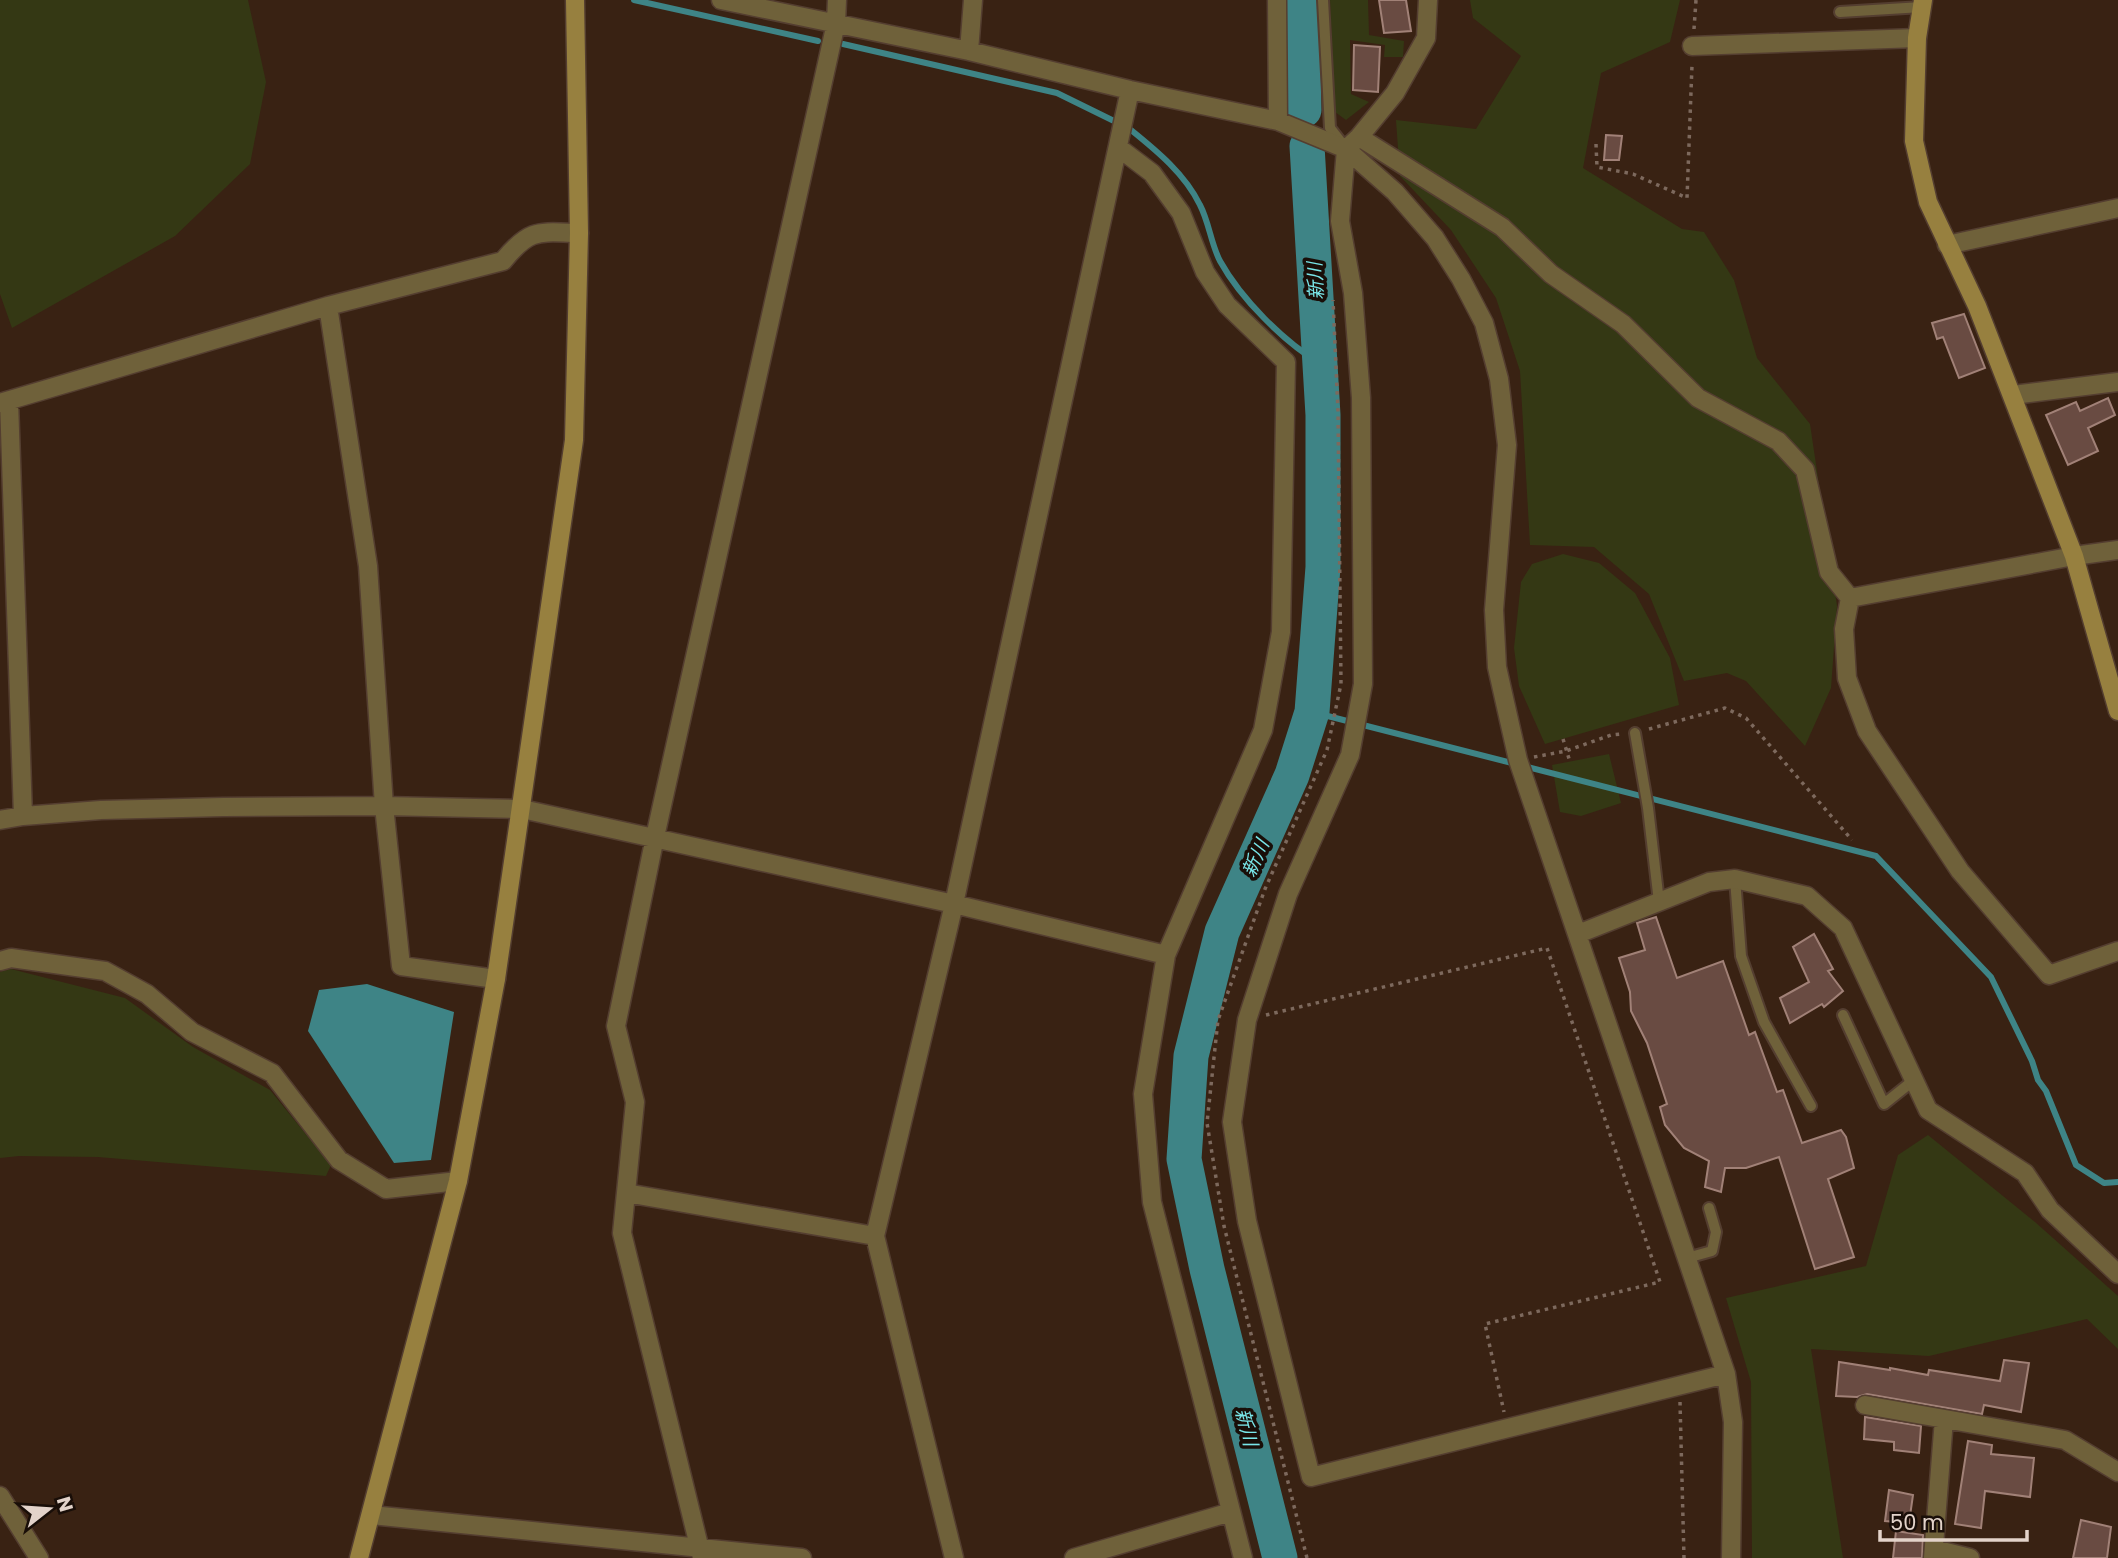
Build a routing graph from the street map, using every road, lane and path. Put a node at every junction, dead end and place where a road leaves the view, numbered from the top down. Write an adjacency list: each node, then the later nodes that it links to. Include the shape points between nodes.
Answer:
1 (575, 0): 21 (street)
2 (721, 0): 11 (street)
3 (837, 0): 11 (street)
4 (973, 0): 14 (street)
5 (1278, 0): 16 (street)
6 (1323, 0): 17 (lane, via 1330,128)
7 (1428, 0): 17 (street, via 1426,38 1395,93)
8 (1696, 0): 13 (path)
9 (1923, 4): 10 (lane); 12 (street)
10 (1840, 12)
11 (836, 23): 14 (street); 40 (street)
12 (1917, 38): 13 (street); 22 (street, via 1914,141 1928,202)
13 (1692, 46): 18 (path, via 1687,198 1633,174 1597,167)
14 (969, 51): 15 (street)
15 (1130, 90): 16 (street); 19 (street)
16 (1278, 121): 17 (street)
17 (1352, 143): 29 (street, via 1502,226 1551,274 1623,324 1698,398 1778,441 1805,470 1829,572); 34 (street, via 1435,238 1484,323 1499,379 1507,445 1494,610 1497,667); 51 (street, via 1340,221 1353,293 1361,398 1363,684 1350,755 1288,894)
18 (1596, 144)
19 (1119, 148): 44 (street); 47 (street, via 1152,173 1181,213 1205,272 1227,305 1286,362 1280,632 1263,730)
20 (2118, 208): 22 (street)
21 (579, 233): 23 (street, via 542,232 520,240 503,261); 37 (street, via 575,440)
22 (1947, 245): 25 (street)
23 (328, 306): 26 (street); 36 (street, via 368,566)
24 (2118, 382): 25 (street)
25 (2013, 395): 28 (street)
26 (5, 402): 38 (street)
27 (2118, 550): 28 (street)
28 (2074, 555): 29 (street); 30 (street)
29 (1850, 598): 46 (street, via 1844,629 1847,678 1867,731 1960,871 2049,975)
30 (2118, 711)
31 (1635, 733): 33 (path, via 1611,735); 41 (path, via 1725,708 1746,718); 43 (lane)
32 (1563, 739): 33 (path)
33 (1566, 751): 34 (path); 35 (path)
34 (1518, 760): 45 (street)
35 (1570, 762)
36 (384, 806): 37 (street); 38 (street, via 102,810); 49 (street, via 401,966)
37 (522, 809): 40 (street); 49 (street)
38 (23, 816): 39 (street)
39 (0, 820)
40 (655, 837): 44 (street); 55 (street, via 616,1026 635,1101)
41 (1852, 840)
42 (1735, 878): 43 (street, via 1709,882); 52 (street, via 1807,896 1843,928); 53 (lane, via 1741,956 1764,1022)
43 (1658, 902): 45 (street)
44 (954, 904): 47 (street); 57 (street)
45 (1578, 934): 58 (street)
46 (2118, 951)
47 (1166, 955): 67 (street, via 1143,1094 1152,1202)
48 (0, 961): 54 (street, via 10,958 105,971 147,994 191,1032 272,1073 340,1160 386,1189)
49 (496, 979): 54 (street)
50 (1843, 1015): 52 (lane, via 1884,1104)
51 (1247, 1020): 64 (street, via 1232,1122 1247,1221 1311,1478); 64 (path, via 1547,948 1660,1282 1485,1324)
52 (1914, 1080): 59 (street, via 1928,1110 2025,1173 2050,1210)
53 (1811, 1106)
54 (458, 1181): 68 (street)
55 (626, 1194): 57 (street); 70 (street, via 622,1233)
56 (1709, 1208): 58 (lane, via 1716,1232 1712,1251)
57 (875, 1237): 75 (street)
58 (1687, 1258): 60 (street)
59 (2118, 1274)
60 (1726, 1374): 61 (street); 79 (street, via 1733,1422)
61 (1679, 1386): 64 (street); 78 (path)
62 (1865, 1405): 63 (street)
63 (1944, 1419): 65 (street, via 2064,1440); 71 (street)
64 (1508, 1429)
65 (2118, 1472)
66 (0, 1496): 72 (street)
67 (1231, 1512): 76 (street); 77 (street)
68 (371, 1515): 69 (street); 73 (street)
69 (616, 1549): 70 (street)
70 (701, 1553): 74 (street)
71 (1933, 1553): 80 (street)
72 (39, 1558)
73 (359, 1558)
74 (802, 1558)
75 (954, 1558)
76 (1074, 1558)
77 (1243, 1558)
78 (1684, 1558)
79 (1731, 1558)
80 (1970, 1558)

